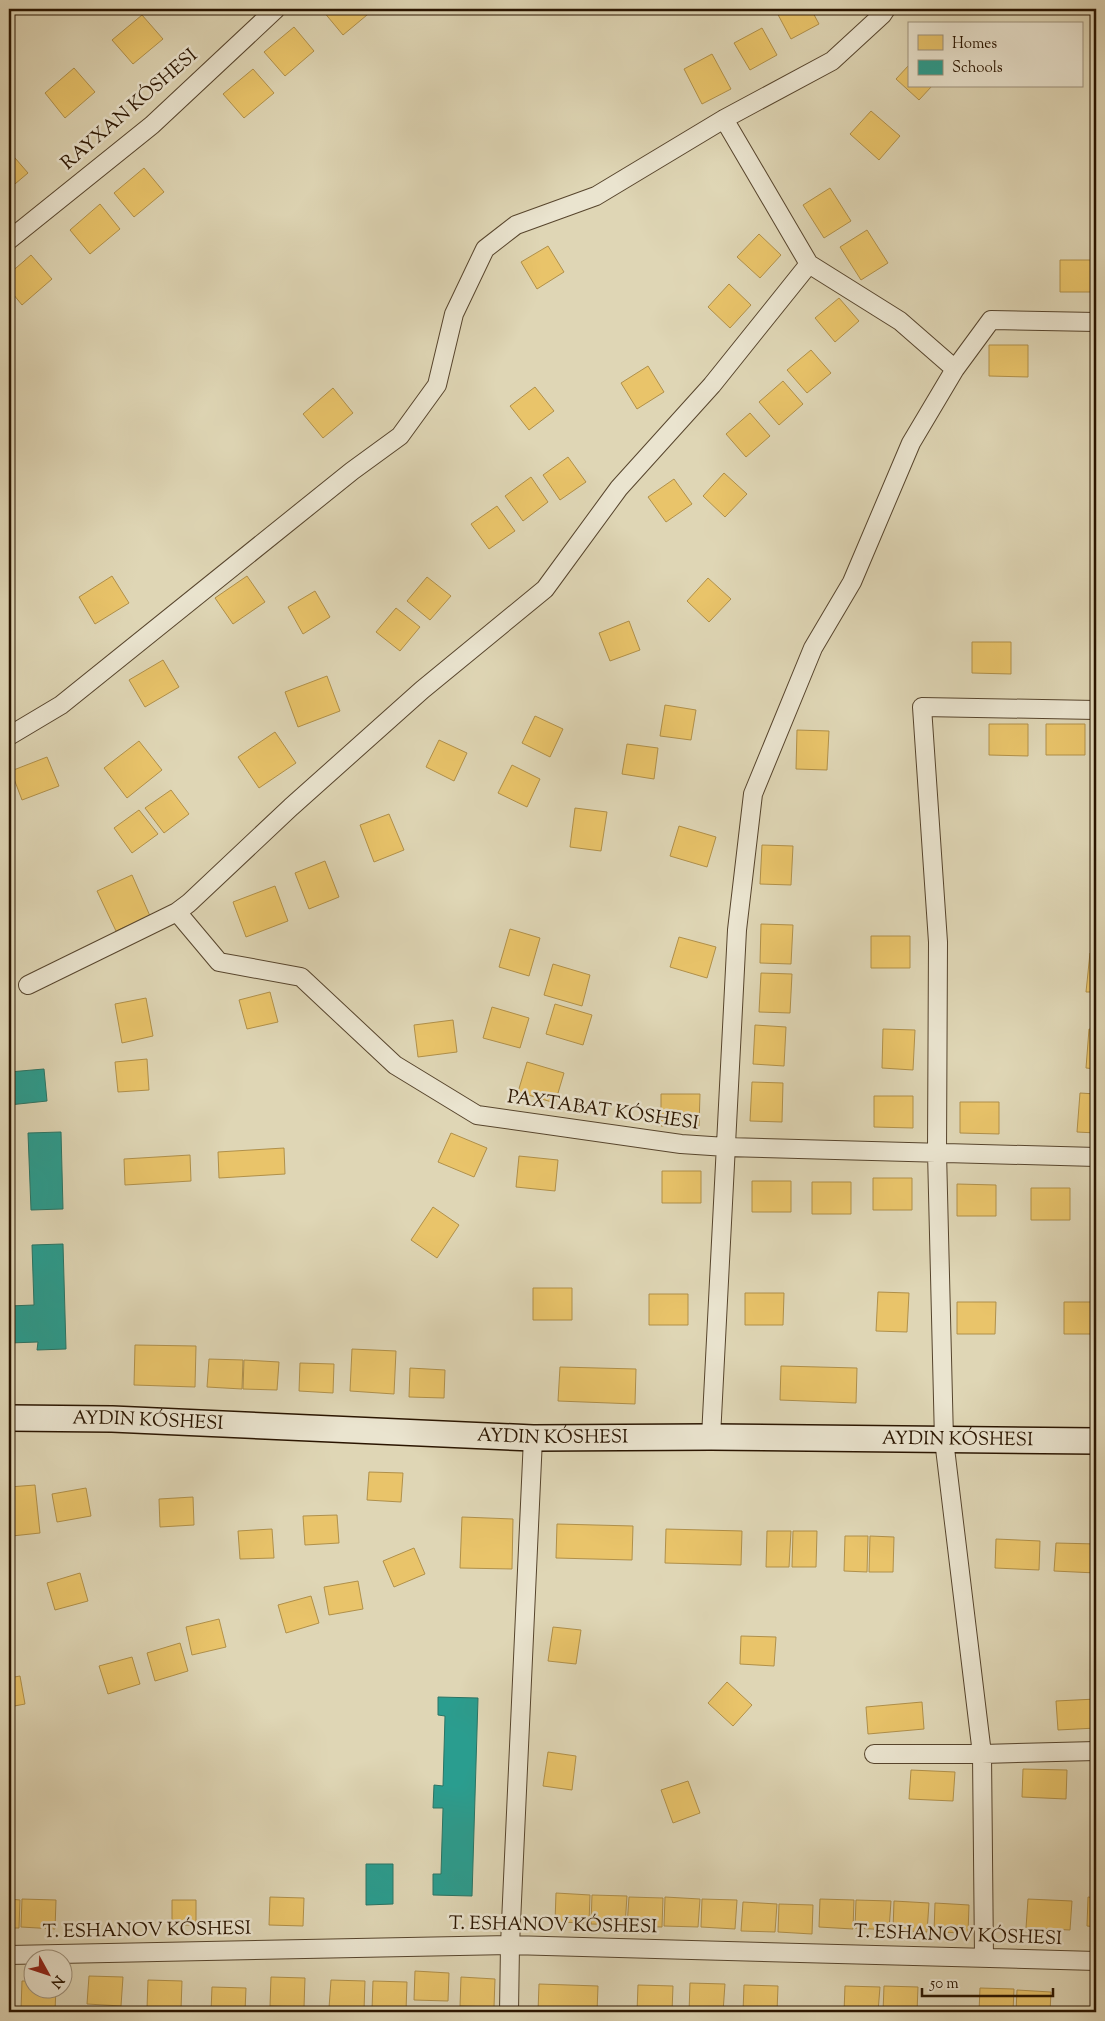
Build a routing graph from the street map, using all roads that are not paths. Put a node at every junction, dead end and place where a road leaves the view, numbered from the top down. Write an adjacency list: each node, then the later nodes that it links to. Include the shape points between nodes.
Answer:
1 (276, 9): 4 (street, RAYXAN KÓSHESI, via 152,124)
2 (886, 9): 3 (street, via 832,61)
3 (724, 119): 5 (street); 9 (street, via 596,196 516,225 485,249 454,314 437,385 400,436 61,705)
4 (9, 240)
5 (810, 264): 7 (street, via 900,321); 10 (street, via 712,385 618,488 544,589 422,690)
6 (1096, 322): 7 (street, via 991,320)
7 (955, 369): 12 (street, via 911,443 852,582 813,648 753,794 737,930)
8 (1096, 710): 13 (street, via 922,707 938,942)
9 (9, 736)
10 (177, 912): 11 (street); 12 (street, PAXTABAT KÓSHESI, via 220,962 301,977 395,1064 477,1115)
11 (28, 985)
12 (726, 1148): 13 (street, PAXTABAT KÓSHESI); 16 (street)
13 (937, 1152): 14 (street, PAXTABAT KÓSHESI); 18 (street)
14 (1096, 1157)
15 (9, 1418): 17 (street)
16 (711, 1437): 17 (street); 18 (street)
17 (533, 1438): 23 (street)
18 (944, 1440): 19 (street); 22 (street)
19 (1096, 1441)
20 (1096, 1751): 22 (street)
21 (874, 1754): 22 (street)
22 (982, 1754): 25 (street)
23 (510, 1944): 24 (street, T. ESHANOV KÓSHESI); 25 (street, T. ESHANOV KÓSHESI); 27 (street)
24 (9, 1955)
25 (984, 1958): 26 (street, T. ESHANOV KÓSHESI)
26 (1096, 1961)
27 (509, 2012)

